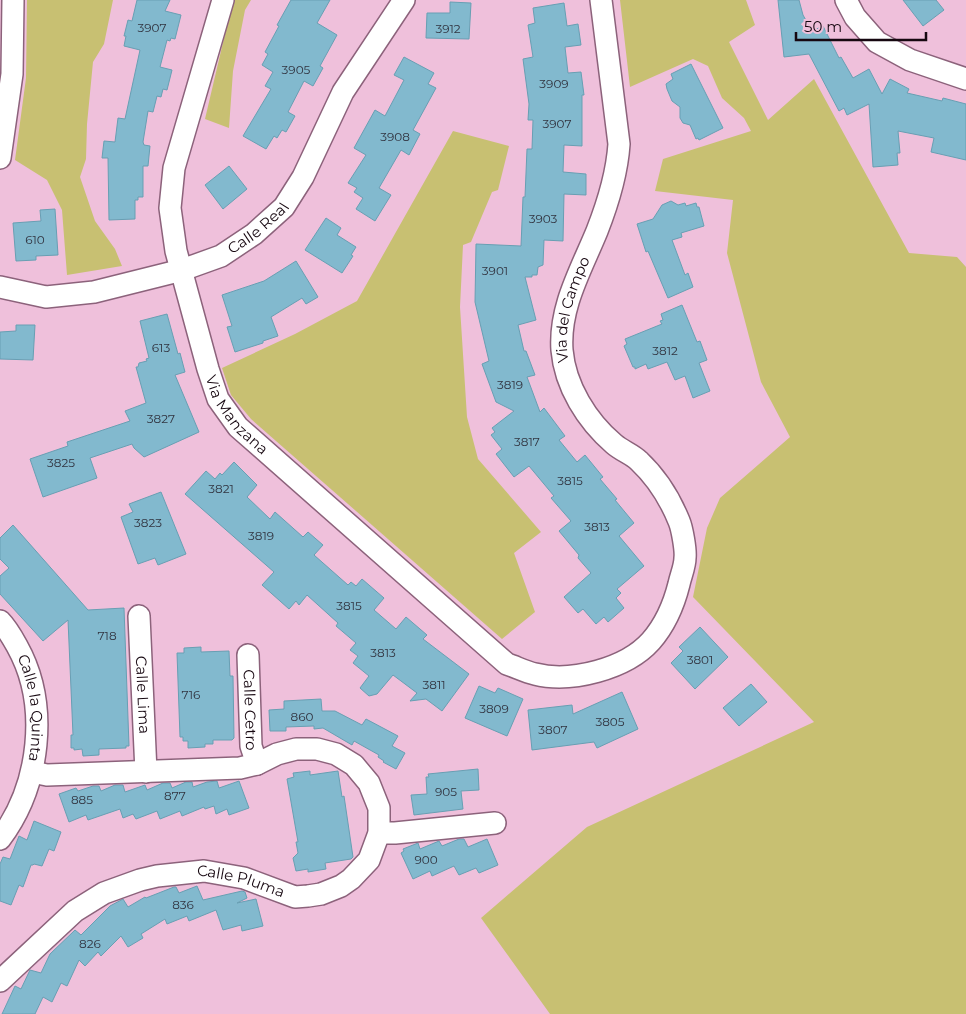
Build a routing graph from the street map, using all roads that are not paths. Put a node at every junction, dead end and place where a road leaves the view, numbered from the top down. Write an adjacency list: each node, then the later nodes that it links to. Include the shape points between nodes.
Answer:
1 (13, 0): 7 (street, via 12,74)
2 (223, 0): 8 (street, Via Manzana, via 174,168 170,208)
3 (404, 0): 8 (street, Calle Real, via 344,92 303,177 284,207 254,234 221,256)
4 (601, 0): 13 (street, Via del Campo, via 619,144 618,160 597,230 568,299 562,350 571,386 583,409 614,444 638,460 661,486 680,522 685,557 676,598 650,642 609,667)
5 (846, 0): 6 (street, via 877,42 910,60)
6 (966, 79)
7 (0, 158)
8 (182, 270): 9 (street, Calle Real, via 94,292 46,297); 13 (street, Via Manzana, via 218,399 238,428 507,664 536,674)
9 (0, 287)
10 (139, 616): 16 (street, Calle Lima)
11 (0, 621): 15 (street, Calle la Quinta, via 24,658 35,694)
12 (248, 655): 14 (street, Calle Cetro, via 251,746)
13 (573, 677)
14 (257, 764): 16 (street, Calle Pluma, via 240,768); 18 (street, Calle Pluma, via 296,749 317,749 336,754 354,765 369,783 379,808)
15 (32, 772): 16 (street, Calle Pluma, via 47,775); 19 (street, Calle la Quinta, via 15,817)
16 (146, 772)
17 (494, 823): 18 (street)
18 (379, 833): 20 (street, Calle Pluma, via 369,860 360,871 341,886 321,894 295,897 244,878 204,871 157,876 104,893 76,911)
19 (0, 839)
20 (0, 981)

